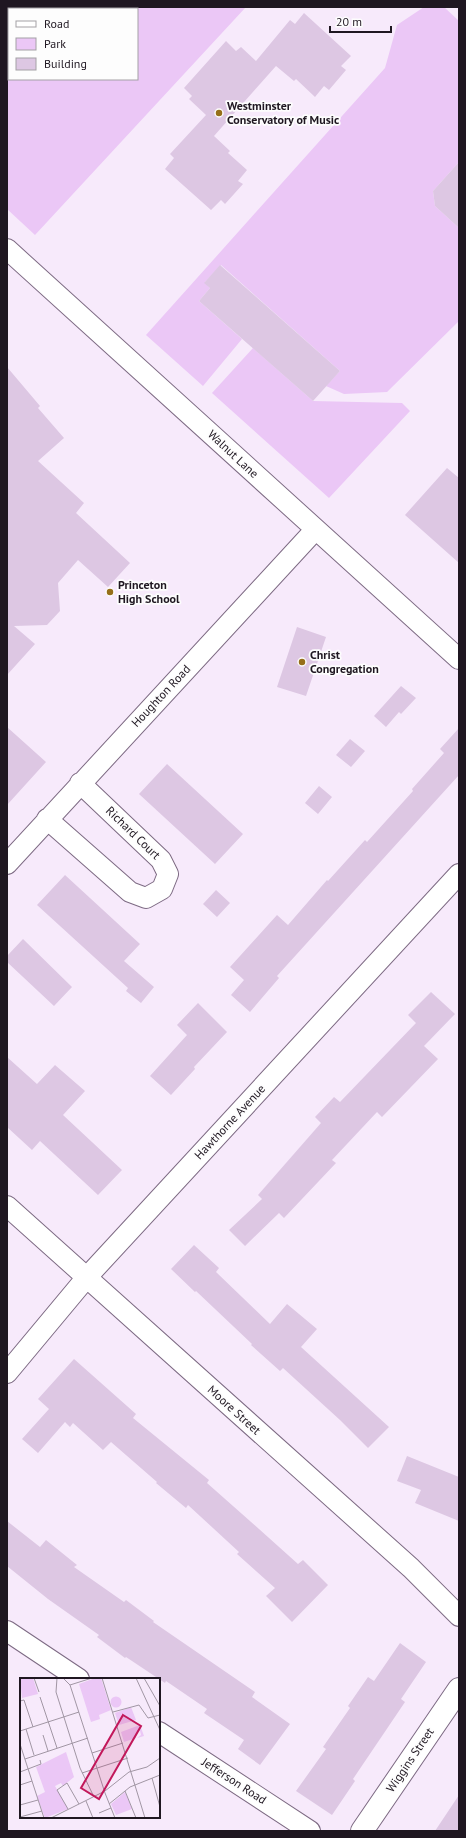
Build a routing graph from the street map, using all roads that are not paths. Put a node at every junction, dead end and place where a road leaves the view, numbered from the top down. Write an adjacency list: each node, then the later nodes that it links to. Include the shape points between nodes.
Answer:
1 (7, 249): 2 (street, Walnut Lane)
2 (315, 530): 3 (street, Walnut Lane); 4 (street, Houghton Road)
3 (459, 659)
4 (80, 783): 5 (street, Houghton Road); 5 (street, Richard Court, via 161,860 168,874 162,889 146,898 130,892)
5 (47, 819): 6 (street, Houghton Road)
6 (7, 864)
7 (459, 874): 9 (street, Hawthorne Avenue)
8 (7, 1206): 9 (street, Moore Street)
9 (87, 1277): 10 (street, Hawthorne Avenue); 11 (street, Moore Street, via 411,1568)
10 (7, 1373)
11 (459, 1616)
12 (7, 1631): 13 (street)
13 (78, 1678)
14 (459, 1690): 17 (street, Wiggins Street)
15 (160, 1733): 16 (street, Jefferson Road)
16 (310, 1831)
17 (362, 1831)

